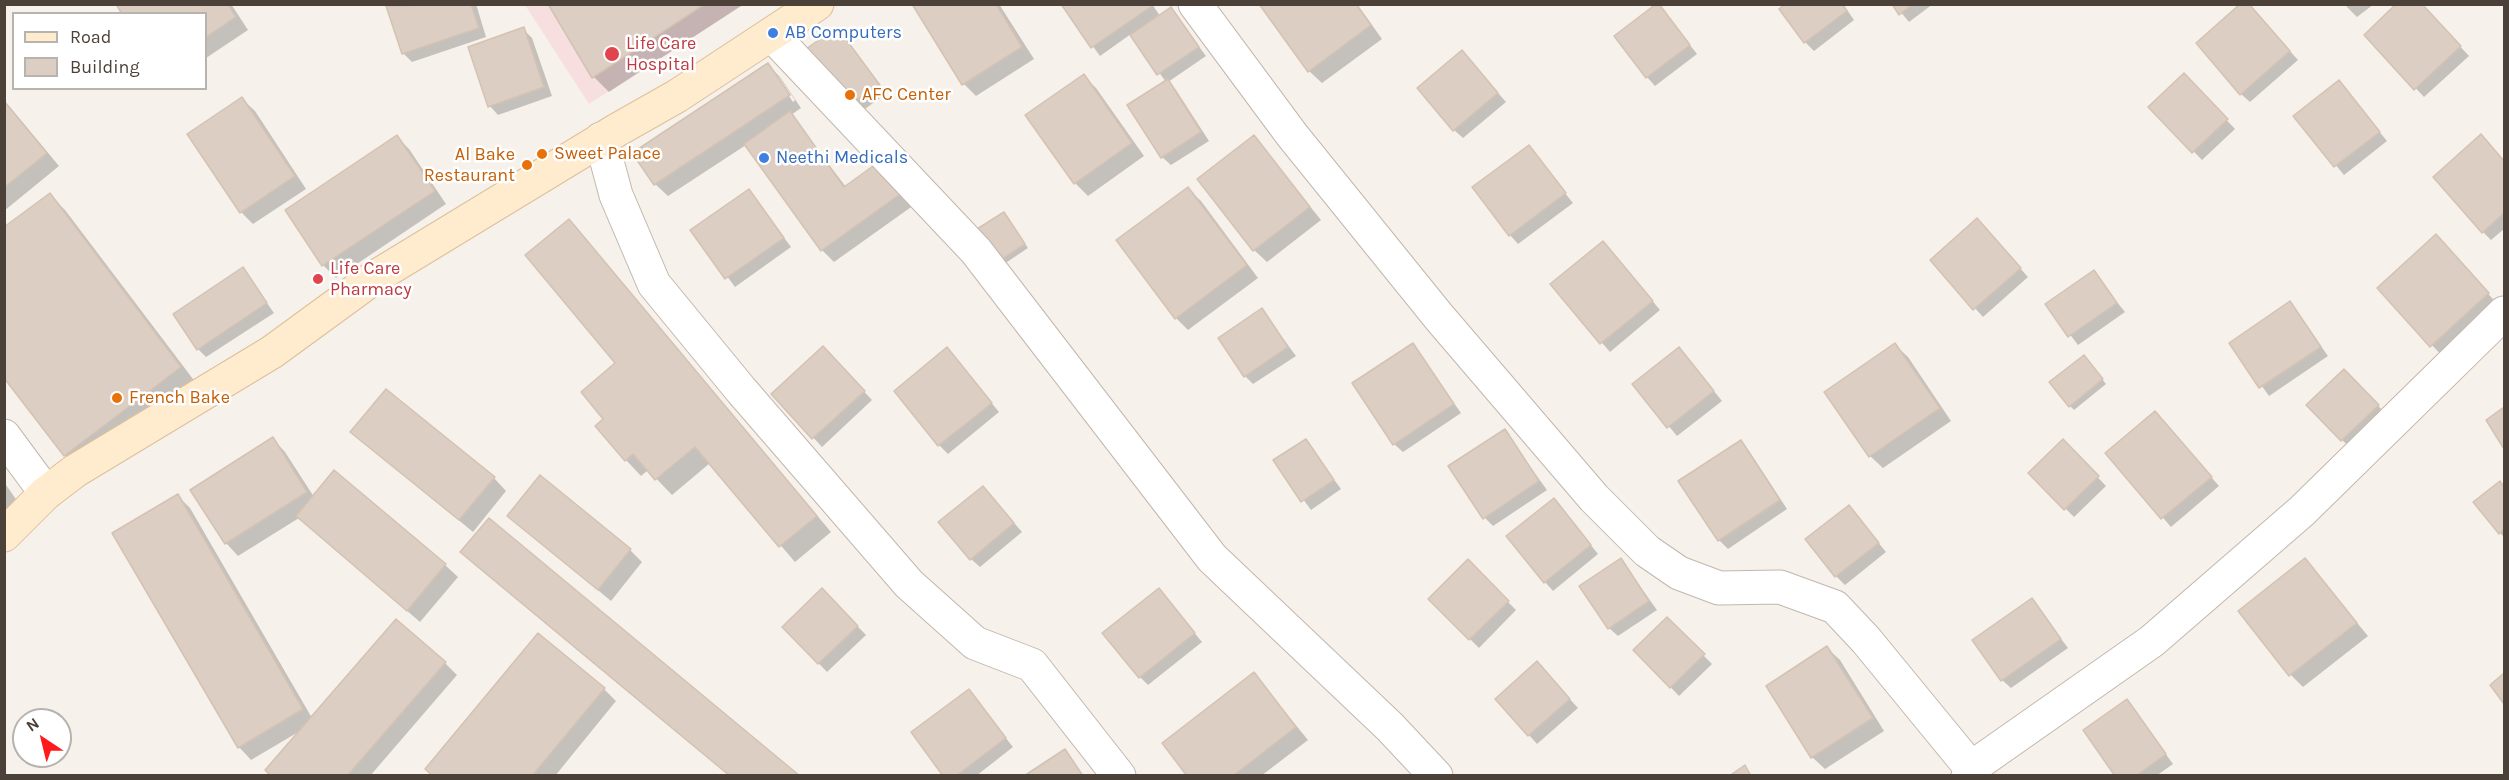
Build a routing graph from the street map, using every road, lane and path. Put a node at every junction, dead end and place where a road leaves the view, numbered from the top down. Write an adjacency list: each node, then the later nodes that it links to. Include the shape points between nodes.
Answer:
1 (817, 4): 3 (main road)
2 (1195, 4): 9 (street, via 1292,135 1439,317 1594,498 1647,551 1679,573 1719,588 1780,587 1835,607 1866,640)
3 (772, 35): 4 (main road); 11 (street, via 976,251 1212,558 1390,727)
4 (602, 139): 7 (main road, via 372,279 272,352 112,448); 10 (street, via 616,195 654,284 909,584 975,643 1032,665)
5 (2505, 313): 9 (street, via 2302,511 2152,641)
6 (4, 436): 7 (street)
7 (46, 493): 8 (main road)
8 (4, 535)
9 (1970, 772)
10 (1119, 776)
11 (1436, 776)

